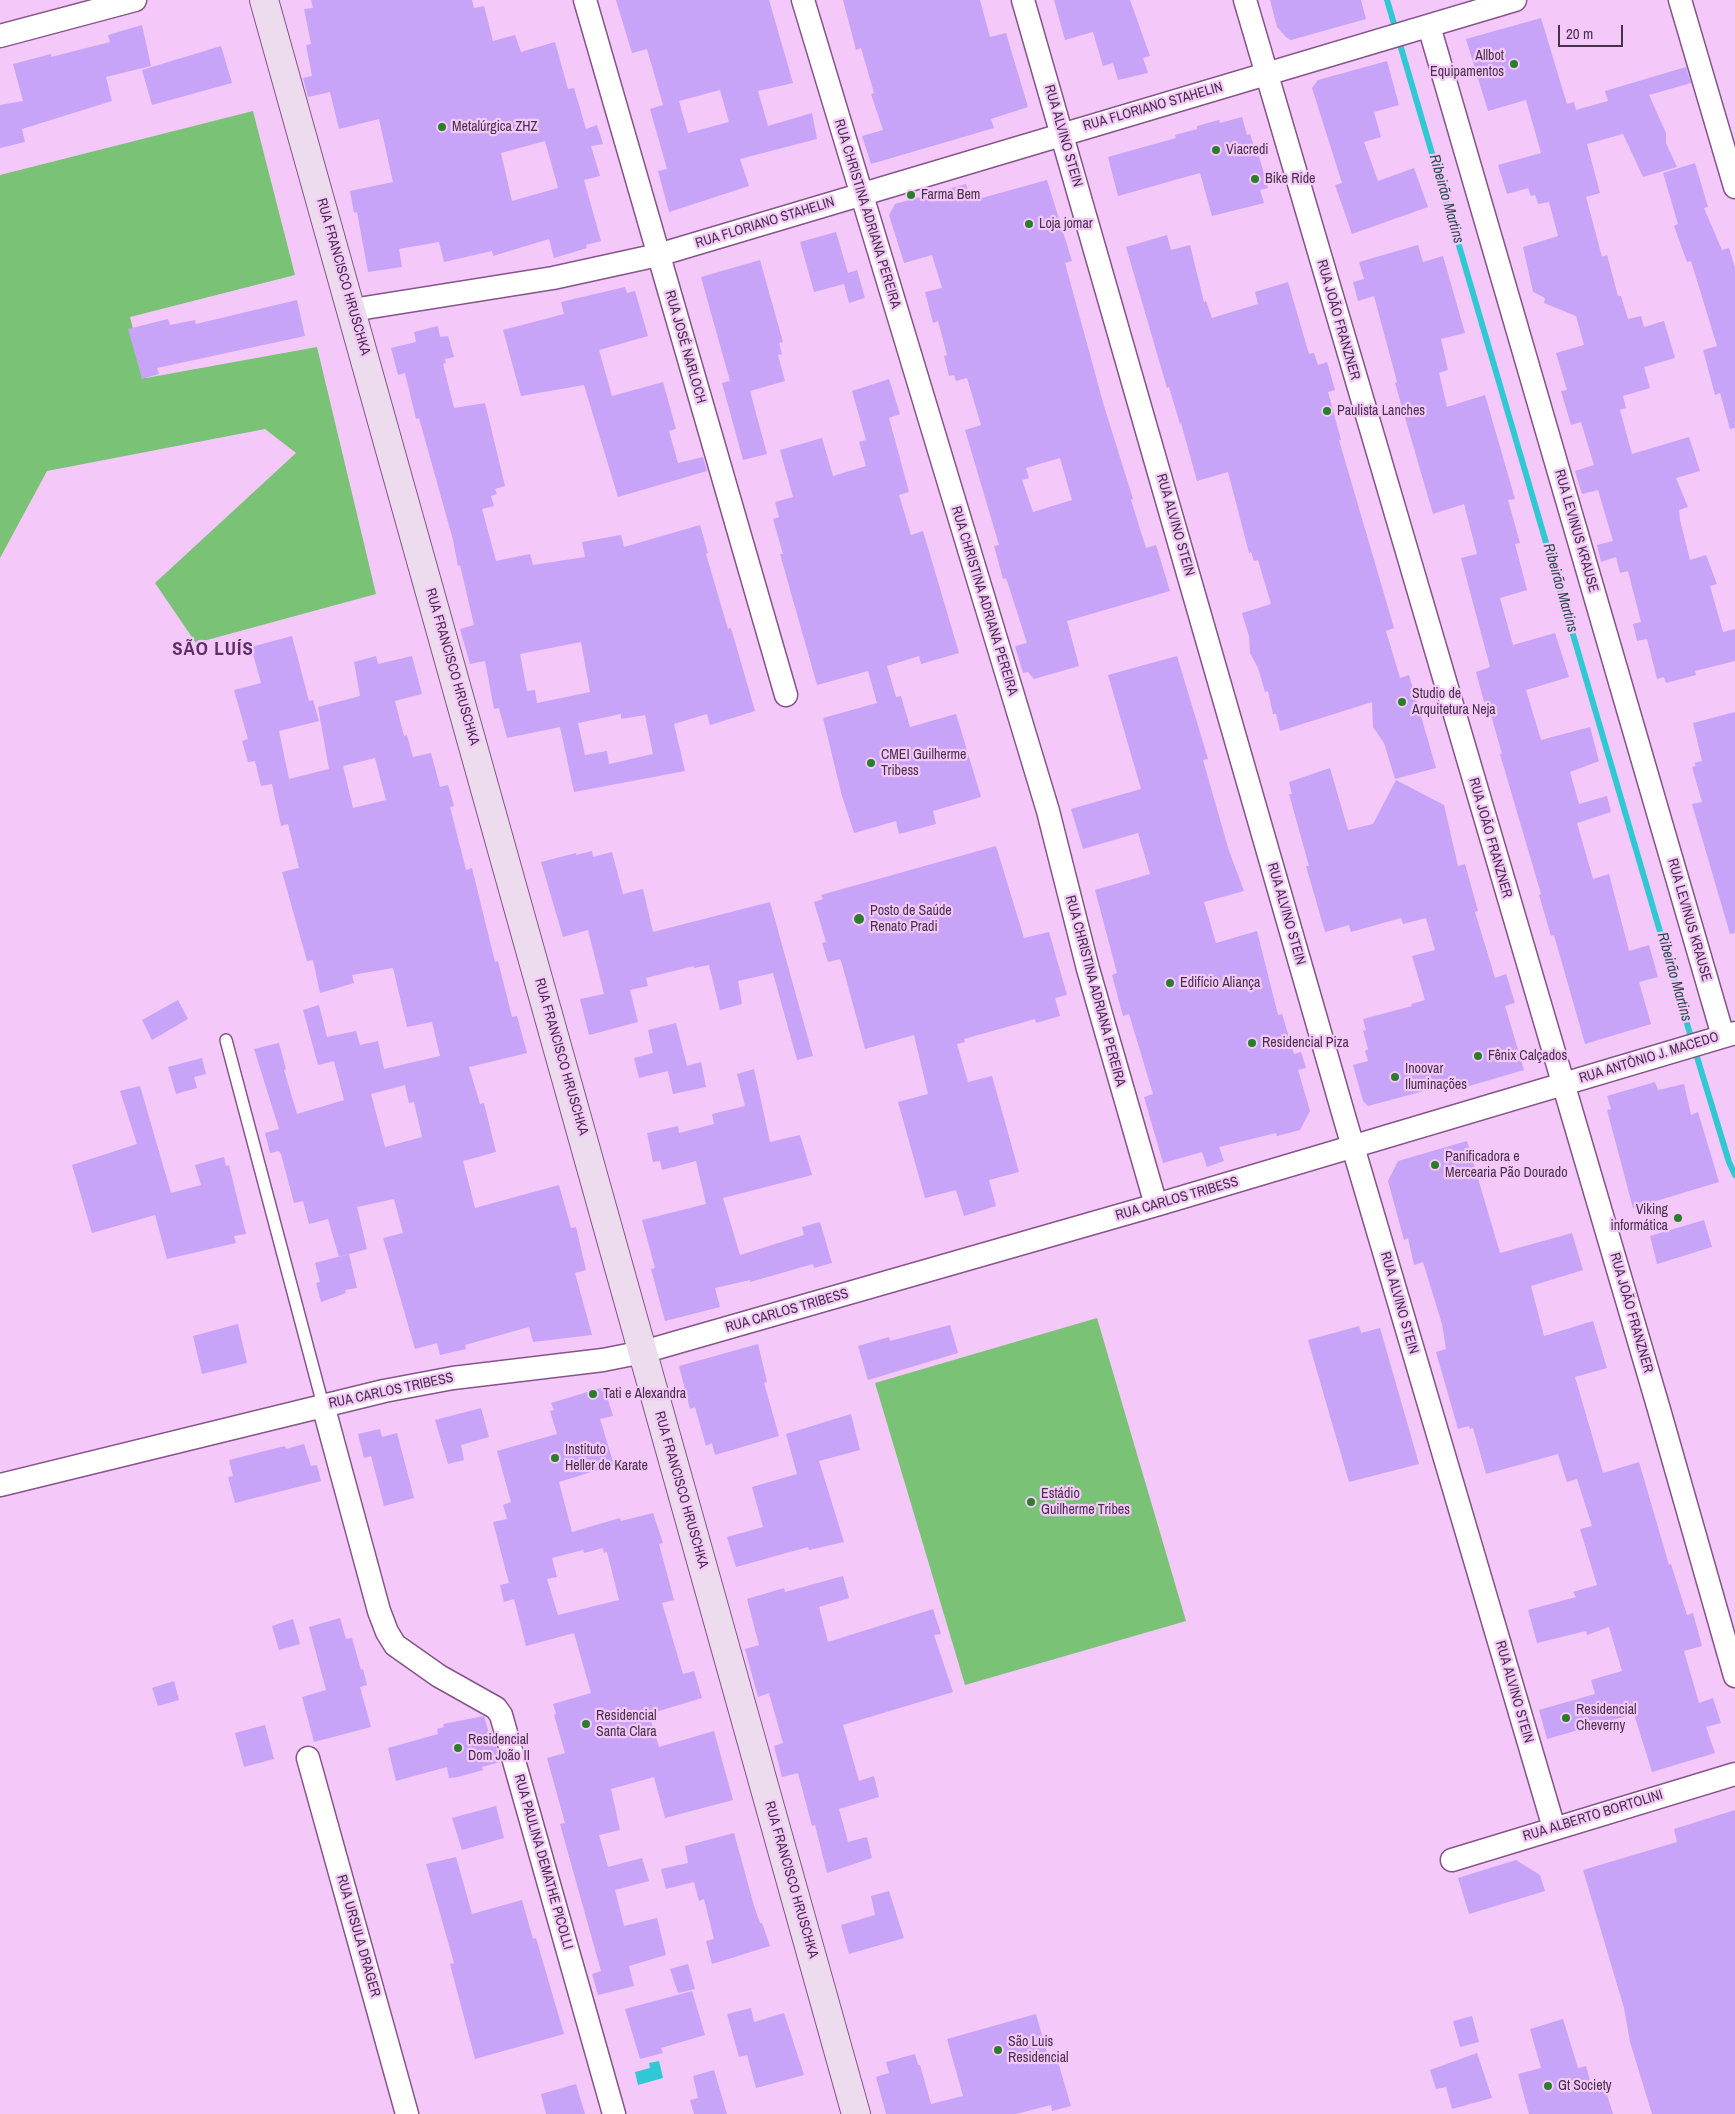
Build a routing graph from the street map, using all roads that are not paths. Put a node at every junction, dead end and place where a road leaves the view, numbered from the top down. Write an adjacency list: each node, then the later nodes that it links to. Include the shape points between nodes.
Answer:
1 (135, 0): 10 (street)
2 (264, 0): 16 (main road, RUA FRANCISCO HRUSCHKA)
3 (585, 0): 15 (street, RUA JOSÉ NARLOCH)
4 (803, 0): 14 (street, RUA CHRISTINA ADRIANA PEREIRA)
5 (1023, 0): 12 (street, RUA ALVINO STEIN)
6 (1245, 0): 11 (street, RUA JOÃO FRANZNER)
7 (1514, 0): 9 (street, RUA FLORIANO STAHELIN)
8 (1680, 0): 13 (street)
9 (1421, 28): 11 (street, RUA FLORIANO STAHELIN); 18 (street, RUA LEVINUS KRAUSE)
10 (0, 36)
11 (1267, 74): 12 (street, RUA FLORIANO STAHELIN); 20 (street, RUA JOÃO FRANZNER)
12 (1063, 133): 14 (street, RUA FLORIANO STAHELIN); 21 (street, RUA ALVINO STEIN)
13 (1735, 187)
14 (861, 195): 15 (street, RUA FLORIANO STAHELIN); 22 (street, RUA CHRISTINA ADRIANA PEREIRA, via 1048,811 1088,969)
15 (658, 255): 16 (street, RUA FLORIANO STAHELIN, via 553,278); 17 (street, RUA JOSÉ NARLOCH)
16 (352, 310): 23 (main road, RUA FRANCISCO HRUSCHKA)
17 (786, 695)
18 (1722, 1036): 20 (street, RUA ANTÔNIO J. MACEDO)
19 (226, 1040): 24 (lane)
20 (1562, 1084): 21 (street, RUA CARLOS TRIBESS); 26 (street, RUA JOÃO FRANZNER)
21 (1353, 1146): 22 (street, RUA CARLOS TRIBESS); 29 (street, RUA ALVINO STEIN)
22 (1156, 1205): 23 (street, RUA CARLOS TRIBESS)
23 (643, 1352): 24 (street, RUA CARLOS TRIBESS, via 453,1378); 33 (main road, RUA FRANCISCO HRUSCHKA)
24 (324, 1405): 25 (street, RUA CARLOS TRIBESS); 32 (street, RUA PAULINA DEMATHE PICOLLI, via 377,1602 394,1645 439,1676 496,1708 502,1716)
25 (0, 1485)
26 (1735, 1676)
27 (308, 1758): 31 (street, RUA URSULA DRAGER)
28 (1735, 1774): 29 (street, RUA ALBERTO BORTOLINI)
29 (1554, 1828): 30 (street, RUA ALBERTO BORTOLINI)
30 (1452, 1860)
31 (407, 2114)
32 (614, 2114)
33 (856, 2114)

